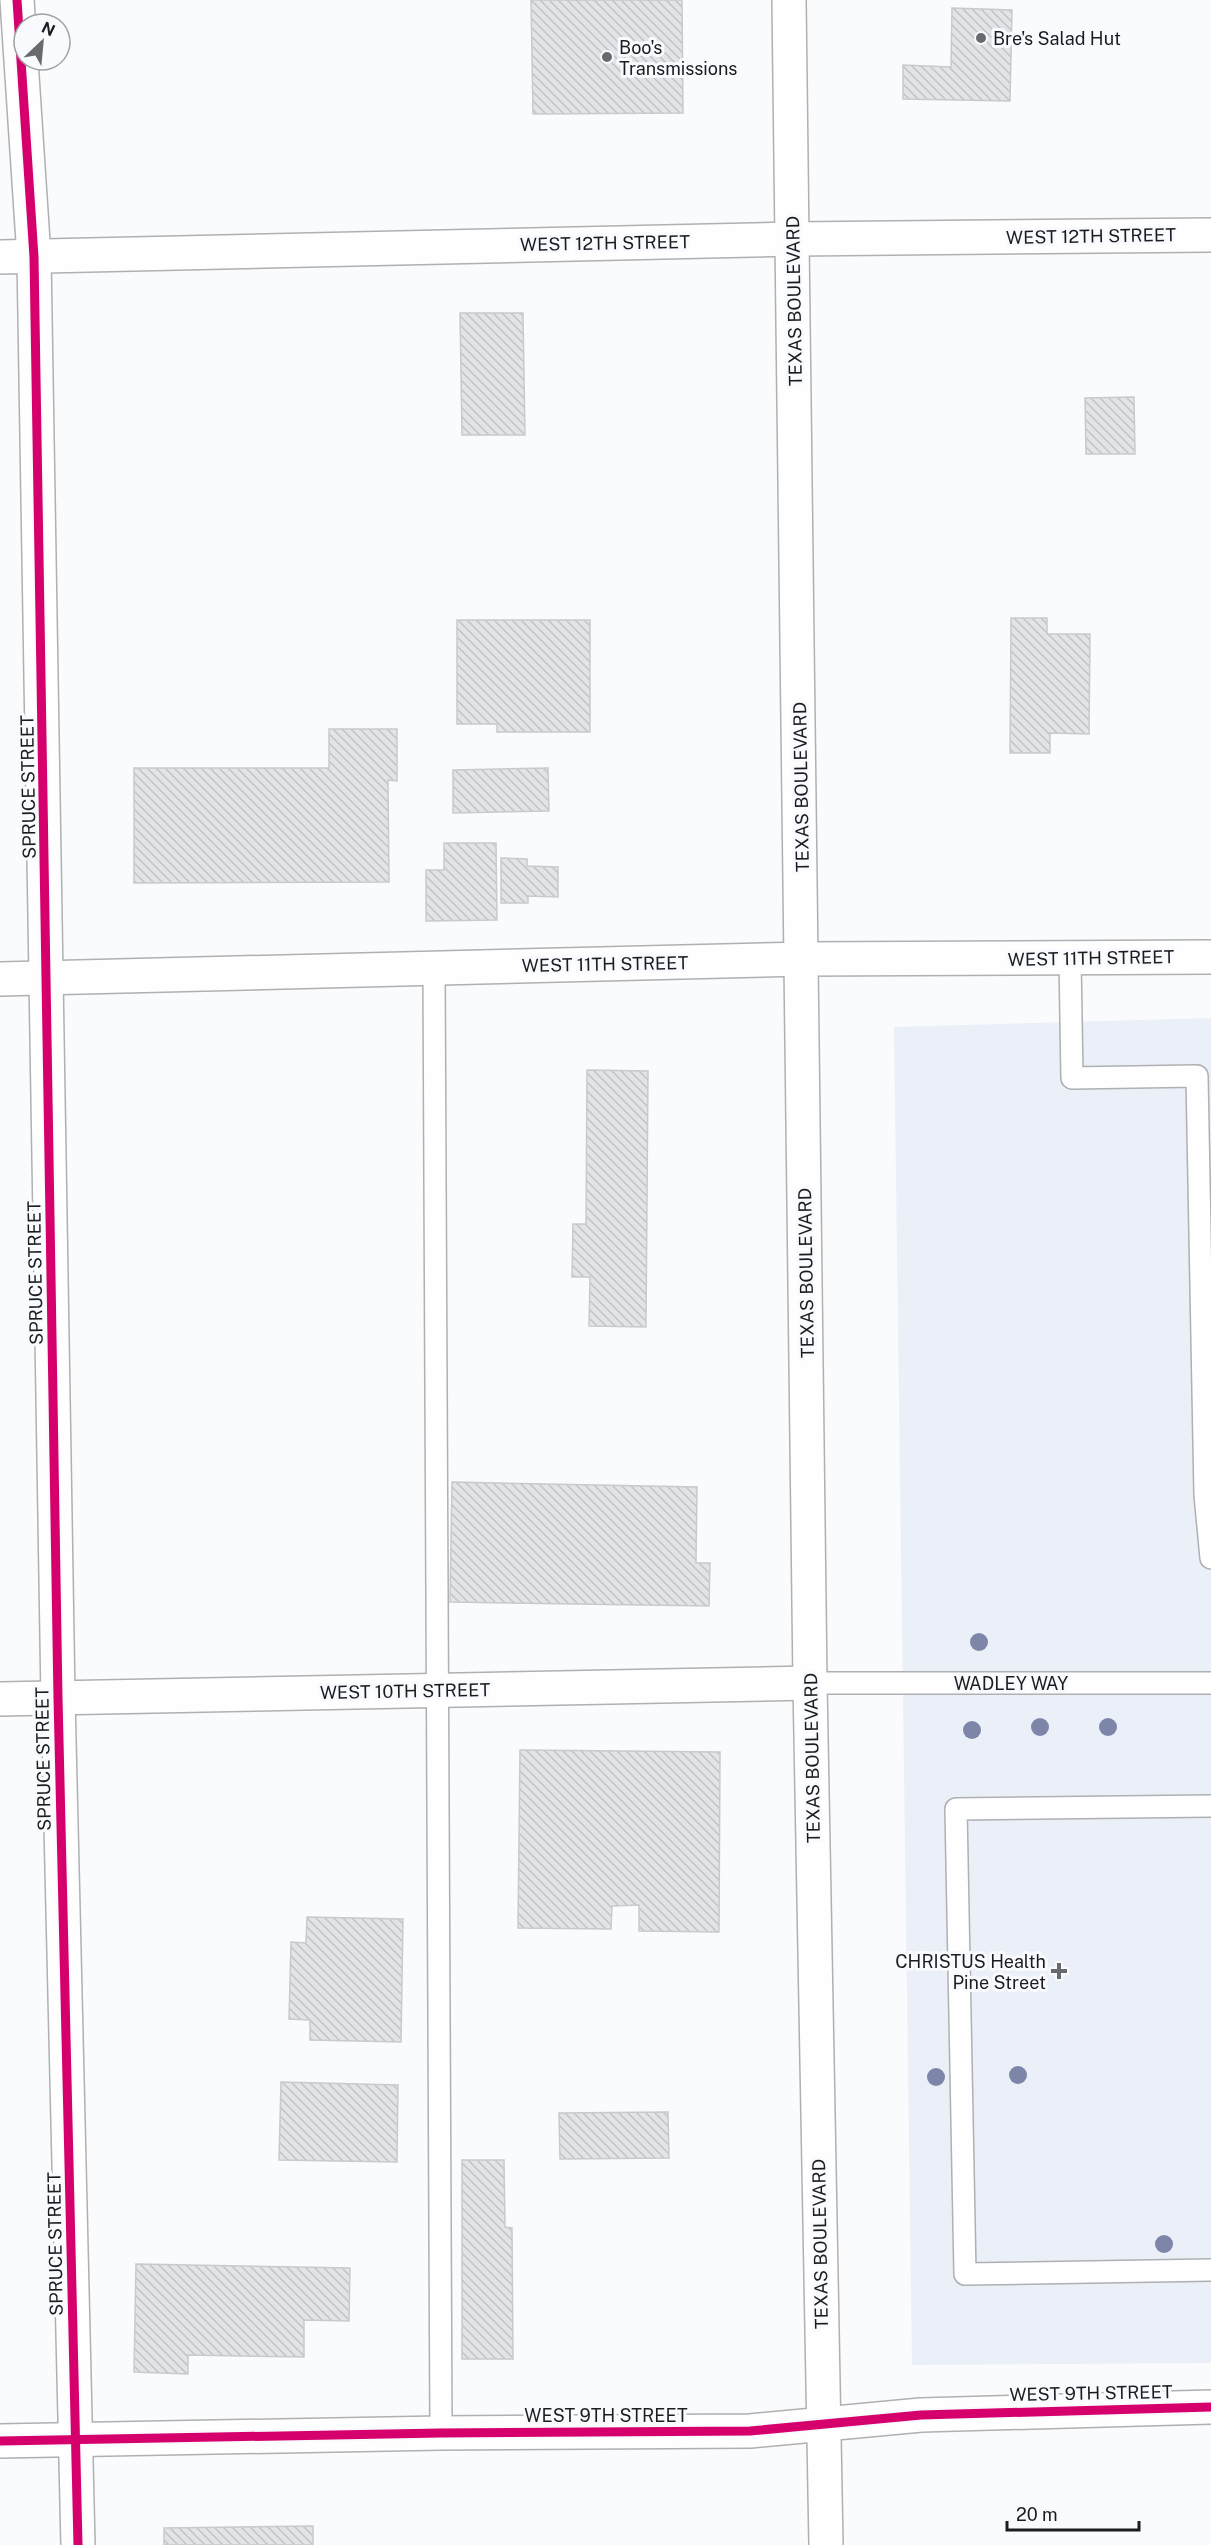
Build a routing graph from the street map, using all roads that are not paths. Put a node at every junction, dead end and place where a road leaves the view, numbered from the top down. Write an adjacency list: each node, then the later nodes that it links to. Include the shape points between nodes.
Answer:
1 (17, 0): 6 (street, SPRUCE STREET)
2 (789, 0): 4 (street, TEXAS BOULEVARD)
3 (1211, 235): 4 (street, WEST 12TH STREET)
4 (793, 239): 6 (street, WEST 12TH STREET); 8 (street, TEXAS BOULEVARD)
5 (0, 257): 6 (street, WEST 12TH STREET)
6 (34, 257): 11 (street, SPRUCE STREET)
7 (1211, 957): 9 (street, WEST 11TH STREET)
8 (803, 959): 9 (street, WEST 11TH STREET); 10 (street, WEST 11TH STREET); 14 (street, TEXAS BOULEVARD)
9 (1070, 959): 13 (lane, via 1072,1078 1197,1076 1204,1495)
10 (434, 968): 11 (street, WEST 11TH STREET); 16 (lane)
11 (48, 978): 12 (street, WEST 11TH STREET); 17 (street, SPRUCE STREET)
12 (0, 979)
13 (1210, 1551)
14 (810, 1683): 15 (lane, WADLEY WAY); 16 (street, WEST 10TH STREET); 22 (street, TEXAS BOULEVARD)
15 (1211, 1683)
16 (438, 1690): 17 (street, WEST 10TH STREET); 23 (lane)
17 (58, 1698): 18 (street, WEST 10TH STREET); 24 (street, SPRUCE STREET)
18 (0, 1699)
19 (1211, 1806): 20 (lane, via 956,1809 965,2274)
20 (1211, 2270)
21 (1211, 2407): 22 (street, WEST 9TH STREET, via 921,2415)
22 (823, 2424): 23 (street, WEST 9TH STREET, via 750,2431); 27 (street, TEXAS BOULEVARD)
23 (441, 2433): 24 (street, WEST 9TH STREET)
24 (76, 2440): 25 (street, WEST 9TH STREET); 26 (street, SPRUCE STREET)
25 (0, 2441)
26 (78, 2545)
27 (826, 2545)

